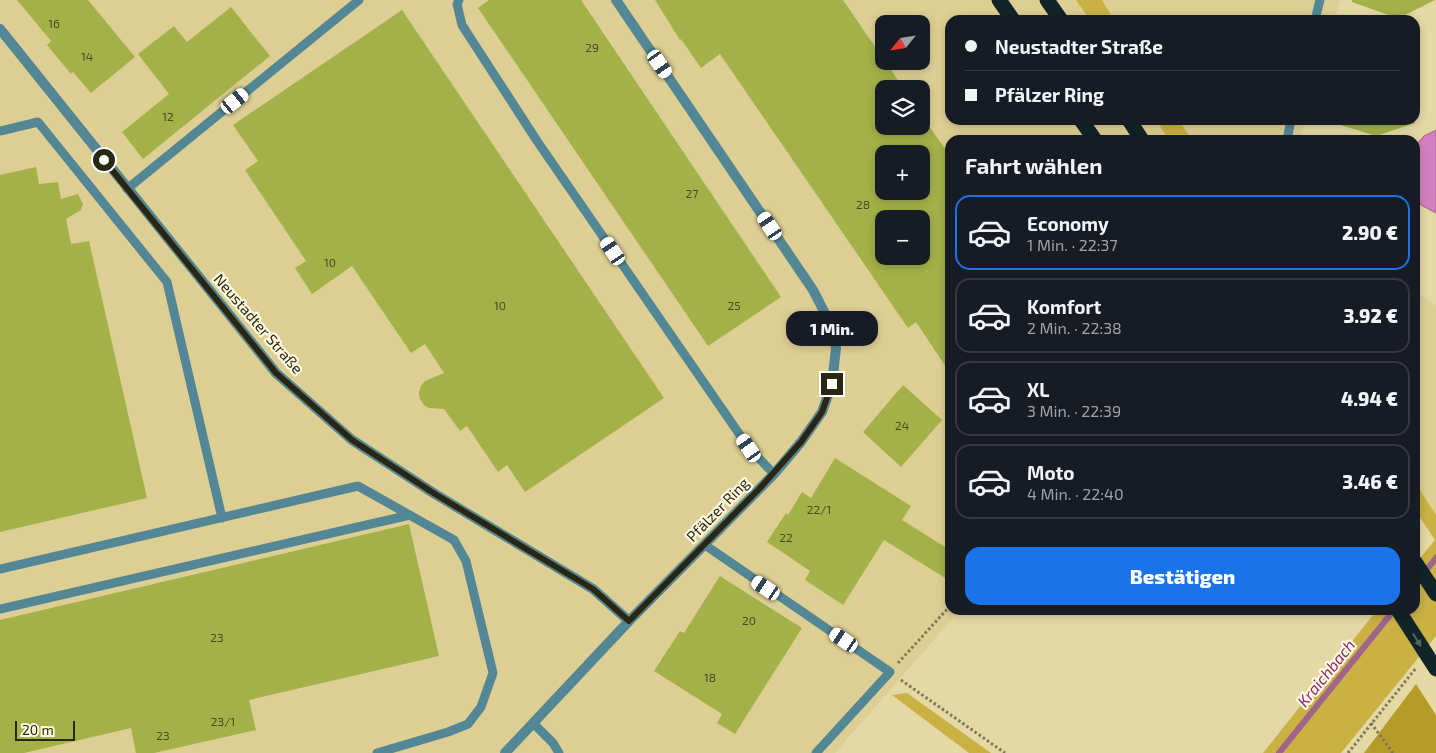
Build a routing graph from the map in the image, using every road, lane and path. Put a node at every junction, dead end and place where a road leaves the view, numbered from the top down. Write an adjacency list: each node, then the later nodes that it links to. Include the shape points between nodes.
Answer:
1 (359, 0): 12 (lane)
2 (616, 0): 13 (street, Pfälzer Ring, via 814,290 830,323 836,348 832,384 822,412)
3 (999, 0): 7 (highway)
4 (1047, 0): 8 (highway)
5 (1320, 0): 9 (lane)
6 (456, 1): 13 (lane, via 462,25 537,141 749,448)
7 (1010, 15)
8 (1058, 15)
9 (1316, 15)
10 (0, 29): 12 (street, Neustadter Straße)
11 (0, 131): 15 (lane, via 38,122 167,282)
12 (127, 189): 23 (street, Neustadter Straße, via 276,373 352,440 593,589)
13 (774, 474): 16 (street, Pfälzer Ring)
14 (410, 515): 15 (lane, via 358,486); 20 (lane); 29 (lane, via 454,540 466,561 493,673 481,707 468,724)
15 (222, 518): 17 (lane)
16 (705, 545): 23 (street, Pfälzer Ring); 26 (lane)
17 (0, 569)
18 (1420, 570): 19 (highway)
19 (1436, 594)
20 (0, 609)
21 (945, 612): 26 (path)
22 (1401, 615): 25 (highway, one-way to 25, bridge)
23 (629, 621): 27 (street, Pfälzer Ring)
24 (1418, 666): 28 (path)
25 (1436, 669)
26 (890, 672): 32 (lane); 33 (path)
27 (532, 723): 30 (street, Pfälzer Ring); 31 (lane)
28 (1371, 723): 34 (path); 35 (path)
29 (377, 753)
30 (504, 753)
31 (559, 753)
32 (816, 753)
33 (1005, 753)
34 (1348, 753)
35 (1393, 753)

